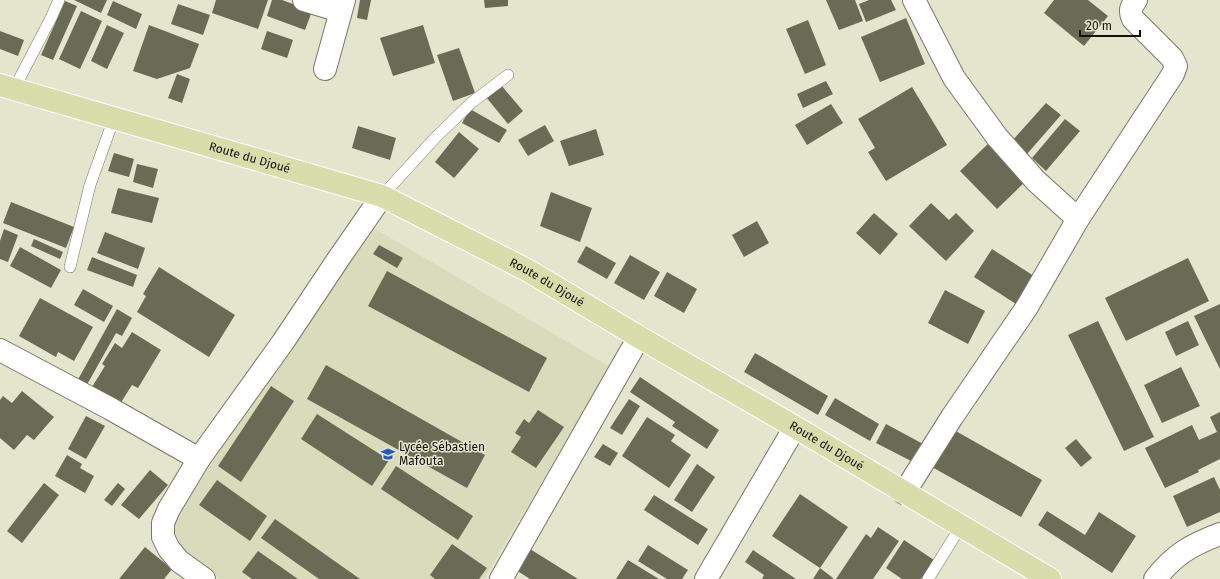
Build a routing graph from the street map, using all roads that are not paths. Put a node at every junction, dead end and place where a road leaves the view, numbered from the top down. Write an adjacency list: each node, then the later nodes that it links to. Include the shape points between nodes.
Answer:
1 (59, 0): 8 (lane, via 52,18)
2 (304, 0): 5 (street)
3 (914, 0): 11 (street, via 954,78 997,137 1036,181)
4 (1136, 0): 11 (street, via 1130,12 1133,19 1172,58 1176,66 1166,86)
5 (342, 6): 6 (street)
6 (325, 69)
7 (508, 75): 10 (lane, via 471,103)
8 (7, 87): 9 (main road, Route du Djoué)
9 (114, 118): 10 (main road, Route du Djoué); 12 (lane, via 90,185)
10 (382, 196): 13 (main road, Route du Djoué, via 527,270); 16 (street, via 284,342)
11 (1078, 219): 17 (street, via 1026,307)
12 (70, 267)
13 (639, 337): 15 (main road, Route du Djoué); 21 (street)
14 (0, 350): 16 (street)
15 (795, 427): 17 (main road, Route du Djoué); 22 (street)
16 (199, 459): 20 (street, via 169,509 163,523 163,537 179,561)
17 (904, 493): 18 (main road, Route du Djoué)
18 (961, 526): 23 (lane); 24 (main road, Route du Djoué)
19 (1220, 534): 25 (street, via 1195,544 1168,563)
20 (204, 579)
21 (501, 579)
22 (706, 579)
23 (928, 579)
24 (1050, 579)
25 (1155, 579)

